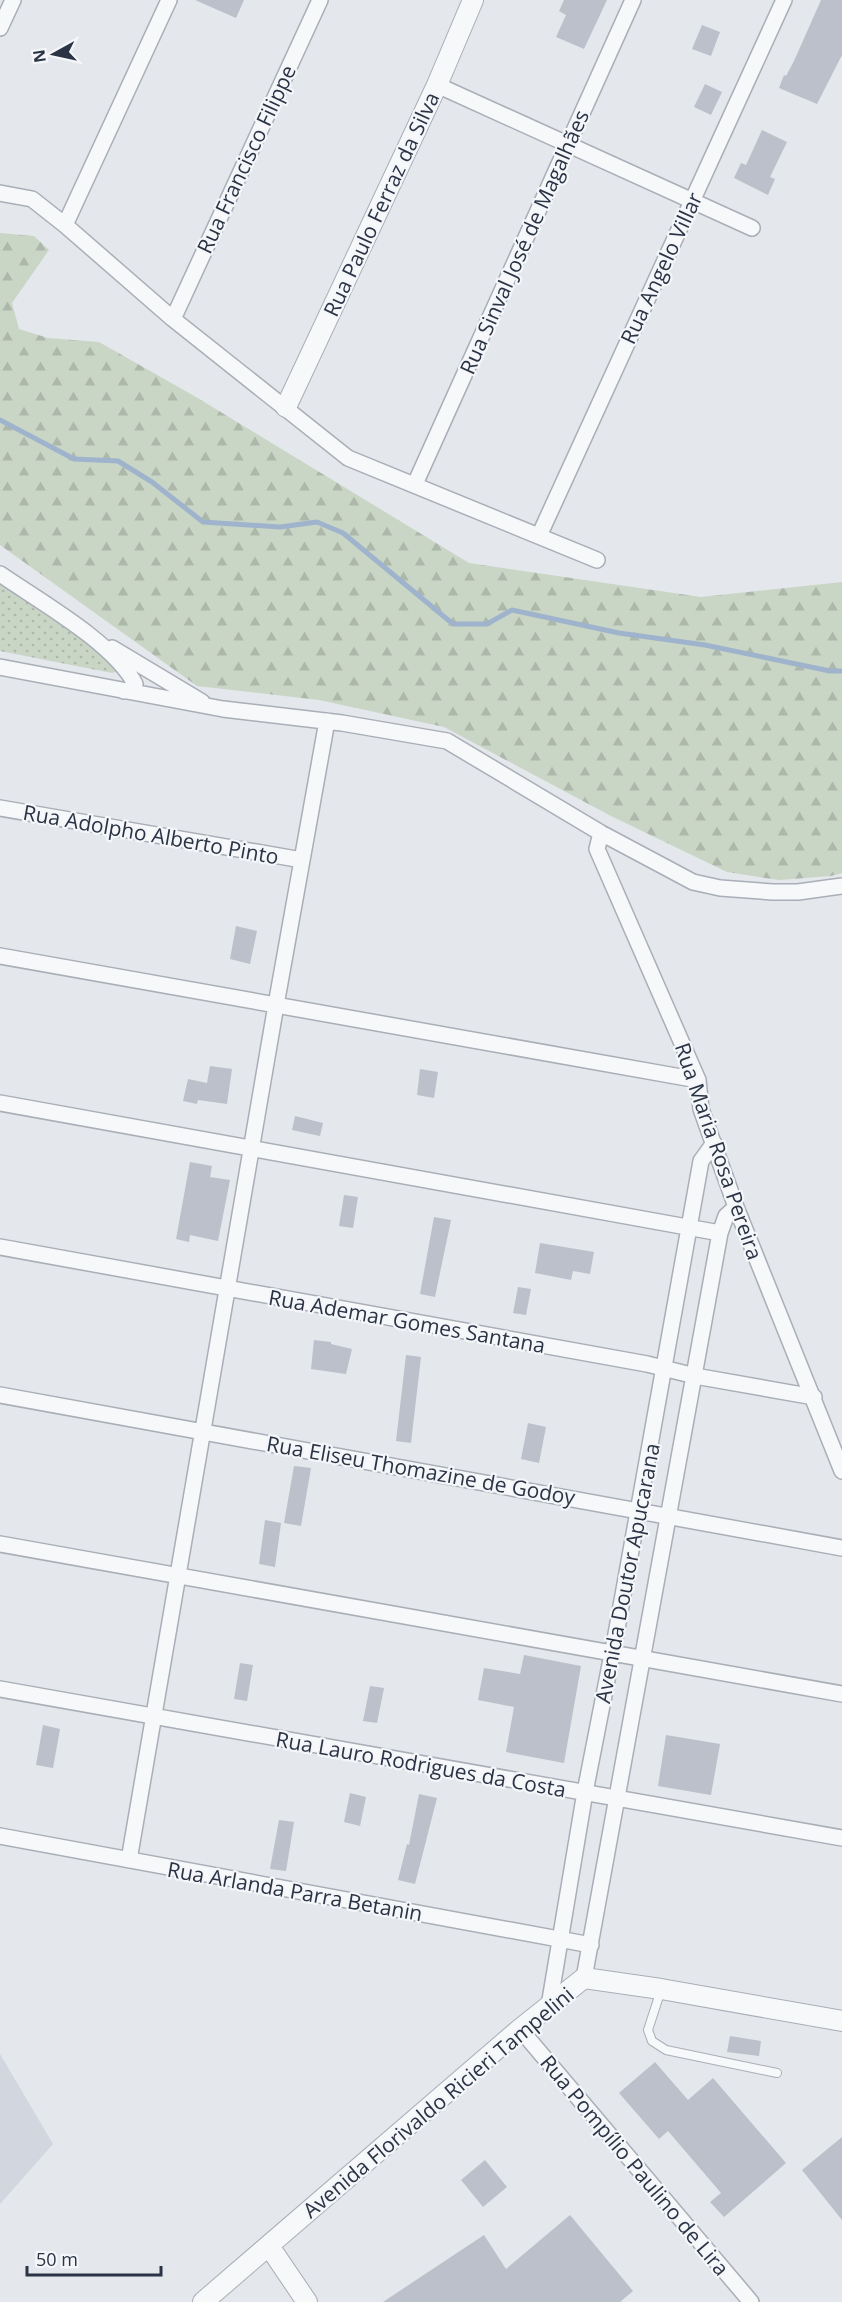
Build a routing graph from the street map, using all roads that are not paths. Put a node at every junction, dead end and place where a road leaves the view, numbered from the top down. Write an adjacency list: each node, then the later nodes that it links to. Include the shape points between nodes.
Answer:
1 (14, 0): 7 (street)
2 (169, 0): 12 (street)
3 (320, 0): 14 (street, Rua Francisco Filippe)
4 (473, 0): 8 (street, Rua Paulo Ferraz da Silva)
5 (633, 0): 9 (street, Rua Sinval José de Magalhães)
6 (784, 0): 11 (street, Rua Angelo Villar)
7 (0, 28)
8 (437, 85): 9 (street); 15 (street, Rua Paulo Ferraz da Silva)
9 (567, 144): 11 (street); 16 (street, Rua Sinval José de Magalhães)
10 (0, 193): 12 (street, via 32,199)
11 (692, 201): 13 (street); 17 (street, Rua Angelo Villar)
12 (66, 225): 14 (street)
13 (752, 228)
14 (172, 319): 15 (street)
15 (286, 407): 16 (street, via 348,458)
16 (415, 484): 17 (street)
17 (539, 536): 18 (street)
18 (597, 560)
19 (0, 574): 20 (street)
20 (96, 640): 22 (street, via 135,684); 23 (street)
21 (0, 667): 22 (street)
22 (124, 691): 23 (street)
23 (209, 707): 24 (street)
24 (327, 721): 26 (street, via 447,741); 27 (street)
25 (0, 808): 27 (street, Rua Adolpho Alberto Pinto)
26 (601, 833): 28 (street, via 693,882 773,892); 31 (street, Rua Maria Rosa Pereira, via 597,849)
27 (302, 860): 30 (street)
28 (842, 886)
29 (0, 956): 30 (street)
30 (276, 1005): 31 (street); 34 (street)
31 (698, 1080): 33 (street, Rua Maria Rosa Pereira, via 701,1109)
32 (0, 1103): 34 (street)
33 (714, 1143): 35 (street, Rua Maria Rosa Pereira); 36 (street, Avenida Doutor Apucarana, via 701,1161)
34 (251, 1148): 36 (street); 39 (street)
35 (736, 1208): 37 (street, Avenida Doutor Apucarana, via 726,1216); 43 (street, Rua Maria Rosa Pereira)
36 (690, 1227): 37 (street); 40 (street, Avenida Doutor Apucarana)
37 (720, 1233): 41 (street, Avenida Doutor Apucarana)
38 (0, 1247): 39 (street, Rua Ademar Gomes Santana)
39 (227, 1288): 40 (street, Rua Ademar Gomes Santana); 44 (street)
40 (665, 1368): 41 (street, Rua Ademar Gomes Santana); 47 (street, Avenida Doutor Apucarana)
41 (695, 1376): 43 (street, Rua Ademar Gomes Santana); 48 (street, Avenida Doutor Apucarana)
42 (0, 1395): 44 (street, Rua Eliseu Thomazine de Godoy)
43 (814, 1397): 45 (street, Rua Maria Rosa Pereira)
44 (203, 1431): 47 (street, Rua Eliseu Thomazine de Godoy); 51 (street)
45 (838, 1450): 46 (street, Rua Maria Rosa Pereira)
46 (842, 1471)
47 (639, 1509): 48 (street, Rua Eliseu Thomazine de Godoy); 52 (street, Avenida Doutor Apucarana)
48 (670, 1515): 50 (street, Rua Eliseu Thomazine de Godoy); 53 (street, Avenida Doutor Apucarana)
49 (0, 1544): 51 (street)
50 (842, 1548)
51 (178, 1575): 52 (street); 56 (street)
52 (613, 1652): 53 (street); 57 (street, Avenida Doutor Apucarana)
53 (644, 1658): 55 (street); 58 (street, Avenida Doutor Apucarana)
54 (0, 1689): 56 (street, Rua Lauro Rodrigues da Costa)
55 (842, 1694)
56 (153, 1716): 57 (street, Rua Lauro Rodrigues da Costa); 61 (street)
57 (585, 1792): 58 (street, Rua Lauro Rodrigues da Costa); 62 (street, Avenida Doutor Apucarana)
58 (618, 1798): 60 (street, Rua Lauro Rodrigues da Costa); 63 (street, Avenida Doutor Apucarana)
59 (0, 1836): 61 (street, Rua Arlanda Parra Betanin)
60 (842, 1838)
61 (129, 1860): 62 (street, Rua Arlanda Parra Betanin)
62 (561, 1940): 63 (street, Rua Arlanda Parra Betanin); 66 (street, Avenida Doutor Apucarana)
63 (591, 1945): 64 (street, Avenida Doutor Apucarana)
64 (584, 1978): 65 (street, Avenida Florivaldo Ricieri Tampelini); 66 (street, Avenida Florivaldo Ricieri Tampelini)
65 (661, 1989): 67 (street, Avenida Florivaldo Ricieri Tampelini); 69 (lane, via 648,2030 652,2041 666,2050)
66 (549, 2006): 68 (street, Avenida Florivaldo Ricieri Tampelini)
67 (842, 2021)
68 (519, 2029): 70 (street, Avenida Florivaldo Ricieri Tampelini); 73 (street, Rua Pompílio Paulino de Lira)
69 (777, 2073)
70 (269, 2246): 71 (street, Avenida Florivaldo Ricieri Tampelini); 72 (street)
71 (203, 2302)
72 (307, 2302)
73 (751, 2302)

